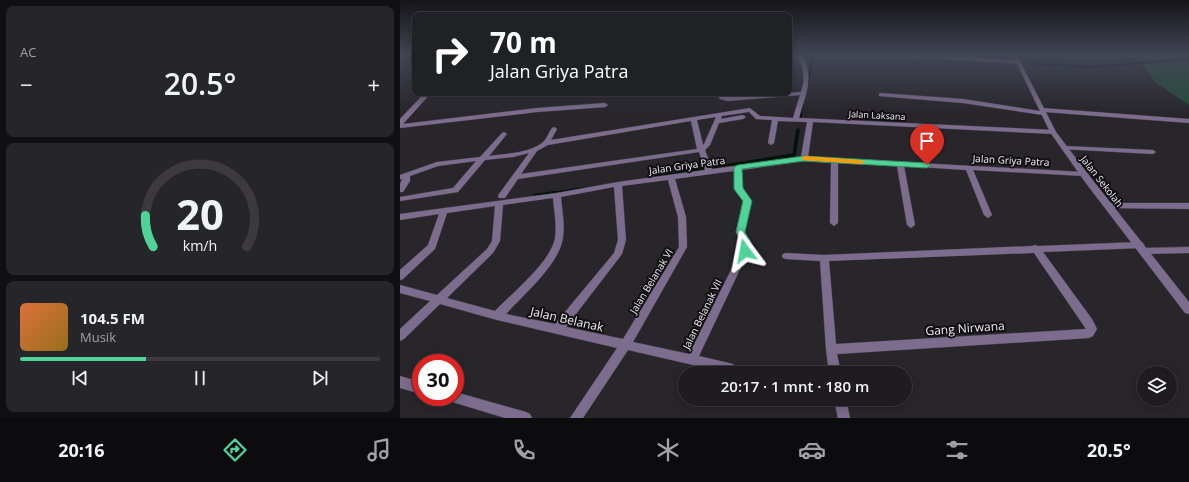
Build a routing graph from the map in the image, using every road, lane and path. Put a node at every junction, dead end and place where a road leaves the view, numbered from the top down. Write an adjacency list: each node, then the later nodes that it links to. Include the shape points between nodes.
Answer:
1 (807, 75): 4 (street)
2 (1025, 75): 12 (street, Jalan Sekolah)
3 (792, 93): 4 (street)
4 (803, 93): 18 (street)
5 (881, 95): 12 (street)
6 (425, 96): 11 (street)
7 (721, 96): 9 (street)
8 (759, 96): 9 (street)
9 (752, 97): 14 (street)
10 (605, 105): 22 (street)
11 (412, 111): 13 (street); 21 (street)
12 (1042, 111): 20 (street); 24 (street, Jalan Sekolah)
13 (400, 112)
14 (752, 113): 15 (street, Jalan Laksana); 16 (street, Jalan Laksana, via 758,118)
15 (720, 118): 17 (street, Jalan Laksana); 30 (street, via 707,145)
16 (775, 118): 18 (street, Jalan Laksana); 27 (street)
17 (694, 119): 26 (street, Jalan Laksana); 30 (street)
18 (795, 120): 19 (street, Jalan Laksana)
19 (810, 120): 24 (street, Jalan Laksana); 33 (street)
20 (1189, 121)
21 (400, 123)
22 (400, 126)
23 (554, 129): 26 (street)
24 (1053, 132): 28 (street, Jalan Sekolah)
25 (504, 134): 32 (street)
26 (546, 143): 29 (street)
27 (771, 143)
28 (1064, 148): 31 (street); 39 (street, Jalan Sekolah)
29 (535, 150): 32 (street); 41 (street)
30 (701, 150): 38 (street); 41 (street)
31 (1153, 152)
32 (482, 159): 40 (street, via 437,164); 46 (street, via 456,190)
33 (804, 159): 34 (street, Jalan Griya Patra); 36 (street, Jalan Griya Patra)
34 (835, 161): 35 (street, Jalan Griya Patra); 53 (street)
35 (900, 164): 37 (street, Jalan Griya Patra); 54 (street)
36 (738, 167): 38 (street, Jalan Griya Patra); 69 (street, Jalan Belanak VII, via 738,189 747,201 740,232 747,246)
37 (968, 168): 39 (street, Jalan Griya Patra); 51 (street)
38 (708, 169): 42 (street, Jalan Griya Patra)
39 (1083, 174): 48 (street, Jalan Sekolah)
40 (403, 176): 44 (street, via 406,182)
41 (517, 177): 47 (street)
42 (670, 178): 43 (street, Jalan Griya Patra); 67 (street, Jalan Belanak VI, via 682,217 683,246)
43 (618, 184): 45 (street, Jalan Griya Patra); 65 (street, via 622,240 618,254)
44 (400, 190)
45 (557, 195): 47 (street, Jalan Griya Patra); 64 (street, via 559,239 556,249 549,260)
46 (400, 199)
47 (500, 200): 50 (street, Jalan Griya Patra); 62 (street, via 496,241 490,251)
48 (1109, 206): 49 (street); 56 (street, Jalan Sekolah)
49 (1189, 206)
50 (444, 211): 52 (street, Jalan Griya Patra); 60 (street, via 432,247)
51 (988, 215)
52 (400, 218)
53 (834, 223)
54 (911, 225)
55 (1035, 248): 56 (street); 59 (street); 68 (street, Gang Nirwana, via 1088,322 1092,329 1089,333)
56 (1142, 248): 57 (street); 63 (street, Jalan Sekolah)
57 (1189, 250)
58 (786, 256): 59 (street)
59 (824, 258): 68 (street)
60 (400, 276)
61 (400, 290): 62 (street, Jalan Belanak)
62 (438, 301): 64 (street, Jalan Belanak); 66 (street)
63 (1189, 310)
64 (497, 316): 65 (street, Jalan Belanak)
65 (558, 329): 67 (street, Jalan Belanak)
66 (400, 336)
67 (625, 346): 69 (street, Jalan Belanak); 77 (street, Jalan Belanak VI)
68 (831, 349): 71 (street)
69 (692, 359): 70 (street, Jalan Belanak)
70 (721, 366)
71 (834, 366)
72 (402, 386): 73 (street)
73 (412, 387)
74 (464, 400): 76 (street)
75 (841, 406): 78 (street)
76 (526, 418)
77 (576, 418)
78 (844, 418)

